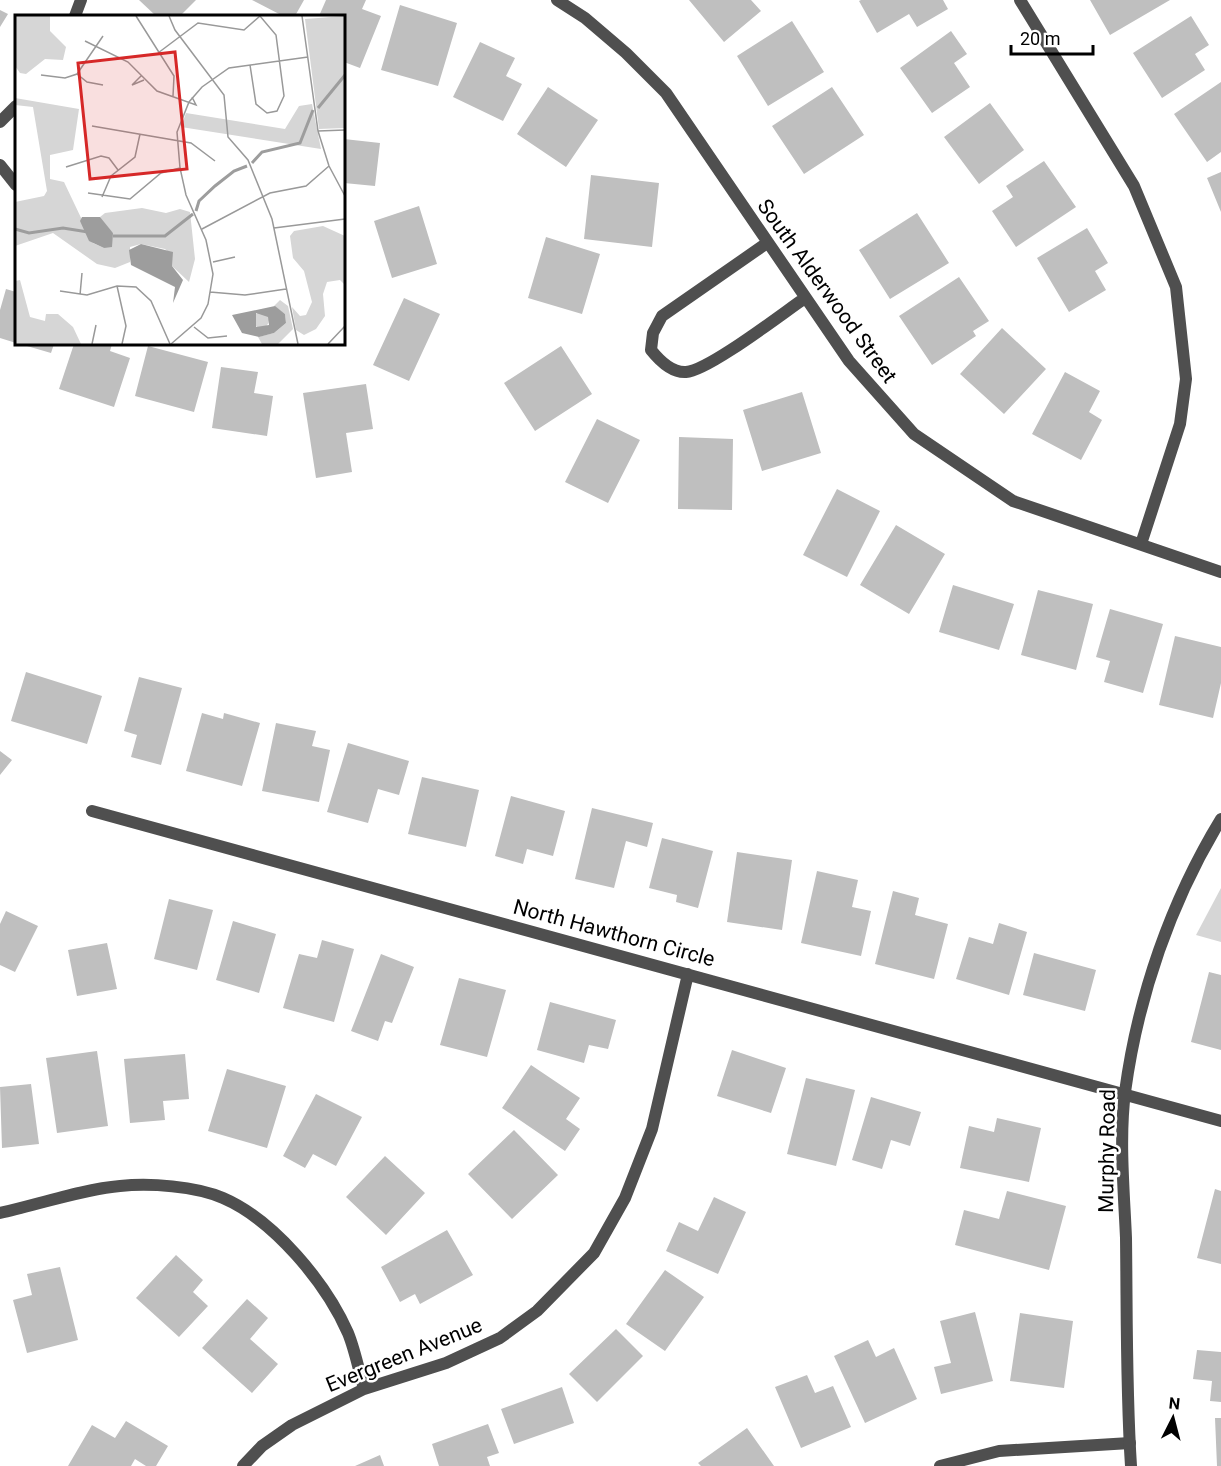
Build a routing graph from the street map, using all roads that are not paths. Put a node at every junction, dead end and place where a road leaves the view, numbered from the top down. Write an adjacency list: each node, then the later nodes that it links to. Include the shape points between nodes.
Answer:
1 (81, 0): 4 (street)
2 (557, 0): 9 (street, South Alderwood Street, via 585,18 666,93)
3 (1020, 0): 11 (street, via 1134,186 1176,287 1186,379 1180,424)
4 (75, 15)
5 (15, 107): 6 (street)
6 (0, 122)
7 (0, 165): 8 (street)
8 (15, 184)
9 (767, 243): 10 (street, South Alderwood Street); 10 (street, via 662,316 653,333 651,350 663,364 685,372 704,366)
10 (805, 298): 11 (street, South Alderwood Street, via 849,361 891,410 914,434 948,459 1012,501)
11 (1141, 544): 12 (street, South Alderwood Street)
12 (1221, 572)
13 (92, 811): 15 (street, North Hawthorn Circle)
14 (1221, 819): 16 (street, Murphy Road, via 1172,913 1145,997)
15 (688, 974): 16 (street, North Hawthorn Circle); 19 (street, Evergreen Avenue, via 652,1130 625,1198 594,1253 537,1311 500,1338 446,1363)
16 (1125, 1093): 17 (street, North Hawthorn Circle); 20 (street, Murphy Road)
17 (1221, 1121)
18 (0, 1213): 19 (street, via 118,1186 166,1185 222,1198 263,1222 327,1295 348,1333)
19 (364, 1389): 21 (street, Evergreen Avenue, via 292,1425 262,1446)
20 (1130, 1443): 22 (street, via 999,1451); 23 (street, Murphy Road)
21 (243, 1466)
22 (940, 1466)
23 (1131, 1466)

